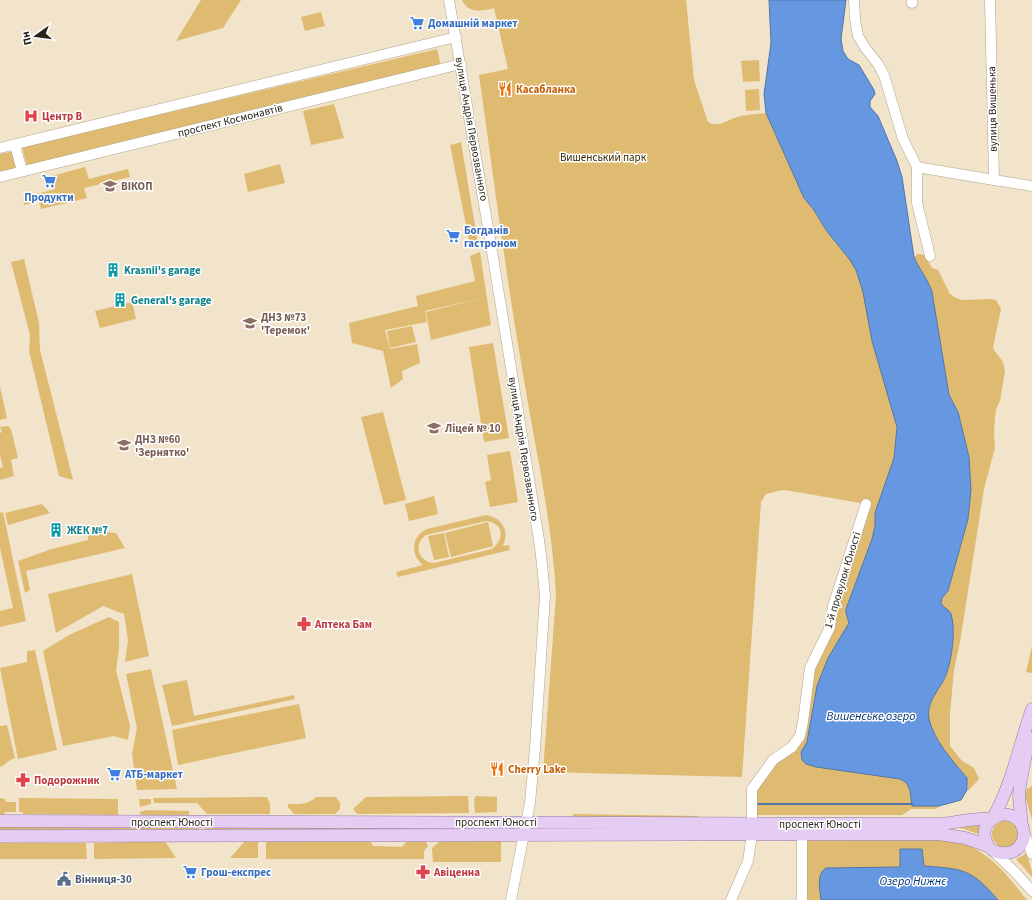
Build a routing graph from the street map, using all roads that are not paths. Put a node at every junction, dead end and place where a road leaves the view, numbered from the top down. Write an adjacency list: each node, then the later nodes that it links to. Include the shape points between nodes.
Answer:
1 (449, 0): 4 (street, вулиця Андрія Первозванного)
2 (854, 0): 8 (street, via 854,19 858,36 884,75 901,135)
3 (990, 0): 11 (street, вулиця Вишенька)
4 (456, 37): 5 (street, вулиця Андрія Первозванного); 6 (street)
5 (461, 64): 9 (street, проспект Космонавтів); 23 (street, вулиця Андрія Первозванного, via 542,564 545,596 535,748)
6 (15, 145): 7 (street); 9 (street)
7 (0, 148)
8 (917, 167): 11 (street); 13 (street, via 917,203)
9 (22, 171): 10 (street, проспект Космонавтів)
10 (0, 177)
11 (994, 180): 12 (street)
12 (1032, 186)
13 (930, 256)
14 (866, 504): 24 (street, 1-й провулок Юності, via 833,606 830,627 810,668 802,731 795,744 773,760 753,786)
15 (1032, 709): 17 (main road)
16 (1032, 724): 25 (main road, via 1019,797)
17 (1006, 790): 18 (main road); 19 (main road)
18 (977, 818): 19 (main road, проспект Юності); 24 (main road, проспект Юності, via 939,824)
19 (992, 819): 25 (main road, via 1001,814 1015,817); 31 (main road, via 985,830)
20 (0, 822): 21 (main road, проспект Юності)
21 (201, 822): 22 (main road, проспект Юності); 30 (main road)
22 (338, 822): 23 (main road, проспект Юності); 28 (main road)
23 (527, 822): 24 (main road, проспект Юності); 26 (street, вулиця Андрія Первозванного)
24 (752, 829): 26 (main road, проспект Юності); 27 (main road, проспект Юності); 35 (street, 1-й провулок Юності, via 748,861)
25 (1024, 830): 31 (main road, via 1023,842 1013,852 999,854); 32 (street)
26 (524, 834): 28 (main road, проспект Юності); 34 (street, вулиця Андрія Первозванного)
27 (802, 834): 31 (main road, проспект Юності, via 939,834 960,837); 36 (street)
28 (338, 835): 30 (main road, проспект Юності)
29 (0, 836): 30 (main road, проспект Юності)
30 (202, 836)
31 (990, 848): 33 (street)
32 (1032, 854)
33 (1032, 891)
34 (511, 900)
35 (731, 900)
36 (802, 900)

